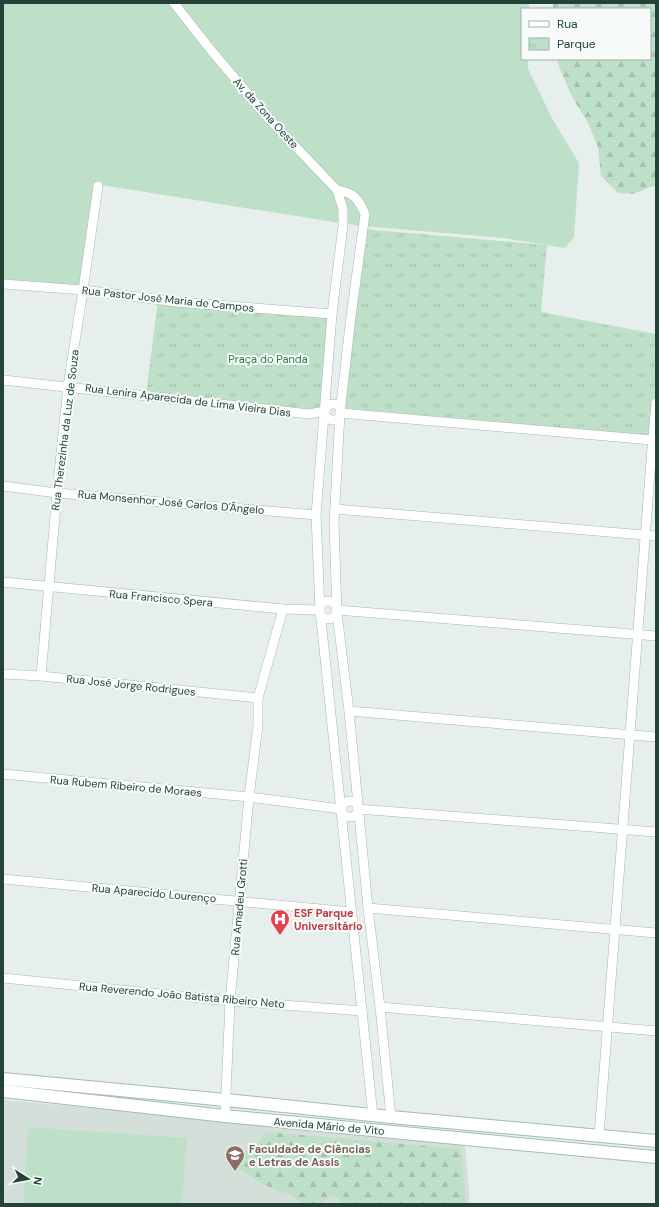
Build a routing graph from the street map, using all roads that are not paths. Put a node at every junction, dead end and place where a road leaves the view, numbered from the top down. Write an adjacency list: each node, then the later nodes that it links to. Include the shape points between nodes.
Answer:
1 (174, 3): 3 (street, Av, da Zona Oeste, via 271,121)
2 (98, 186): 5 (street, Rua Therezinha da Luz de Souza)
3 (337, 190): 6 (street, Av, da Zona Oeste, via 343,209 343,226); 11 (street, via 354,195 364,214)
4 (3, 284): 5 (street, Rua Pastor José Maria de Campos)
5 (83, 290): 6 (street, Rua Pastor José Maria de Campos, via 177,302); 8 (street, Rua Therezinha da Luz de Souza)
6 (332, 314): 10 (street, Av, da Zona Oeste)
7 (3, 380): 8 (street, Rua Lenira Aparecida de Lima Vieira Dias)
8 (68, 386): 10 (street, Rua Lenira Aparecida de Lima Vieira Dias, via 309,414); 14 (street, Rua Therezinha da Luz de Souza)
9 (656, 403): 12 (street)
10 (325, 411): 11 (street, Rua Lenira Aparecida de Lima Vieira Dias, via 327,406 332,404 339,407); 16 (street, Av, da Zona Oeste)
11 (340, 412): 12 (street); 15 (street)
12 (652, 440): 17 (street)
13 (3, 486): 14 (street, Rua Monsenhor José Carlos D'Ângelo)
14 (57, 493): 16 (street, Rua Monsenhor José Carlos D'Ângelo); 20 (street, Rua Therezinha da Luz de Souza)
15 (335, 509): 17 (street); 23 (street)
16 (316, 515): 22 (street, Av, da Zona Oeste)
17 (645, 535): 18 (street); 24 (street)
18 (656, 536)
19 (3, 582): 20 (street, Rua Francisco Spera)
20 (49, 588): 21 (street, Rua Francisco Spera); 27 (street, Rua Therezinha da Luz de Souza)
21 (283, 608): 22 (street, Rua Francisco Spera); 28 (street, Rua Amadeu Grotti)
22 (320, 610): 23 (street, via 326,602 332,602); 34 (street, Av, da Zona Oeste)
23 (337, 610): 24 (street); 29 (street)
24 (638, 634): 25 (street); 30 (street)
25 (656, 636)
26 (3, 674): 27 (street, Rua José Jorge Rodrigues)
27 (41, 676): 28 (street, Rua José Jorge Rodrigues)
28 (258, 698): 33 (street, Rua Amadeu Grotti, via 258,725)
29 (349, 711): 30 (street); 35 (street)
30 (630, 734): 31 (street); 36 (street)
31 (656, 737)
32 (3, 774): 33 (street, Rua Rubem Ribeiro de Moraes)
33 (249, 797): 34 (street, Rua Rubem Ribeiro de Moraes); 39 (street, Rua Amadeu Grotti)
34 (341, 809): 35 (street, Rua Rubem Ribeiro de Moraes, via 348,817 355,815); 41 (street, Av, da Zona Oeste)
35 (358, 809): 36 (street); 40 (street)
36 (623, 829): 37 (street); 42 (street)
37 (656, 832)
38 (3, 879): 39 (street, Rua Aparecido Lourenço)
39 (239, 902): 41 (street, Rua Aparecido Lourenço); 45 (street, Rua Amadeu Grotti)
40 (368, 908): 42 (street); 46 (street)
41 (352, 912): 47 (street, Av, da Zona Oeste)
42 (615, 929): 43 (street); 48 (street)
43 (656, 933)
44 (3, 978): 45 (street, Rua Reverendo João Batista Ribeiro Neto)
45 (230, 1001): 47 (street, Rua Reverendo João Batista Ribeiro Neto); 52 (street, Rua Amadeu Grotti)
46 (380, 1007): 48 (street); 55 (street)
47 (362, 1011): 53 (street, Av, da Zona Oeste)
48 (608, 1026): 49 (street); 57 (street)
49 (656, 1031)
50 (3, 1079): 52 (main road, Avenida Mário de Vito)
51 (3, 1091): 54 (main road, Avenida Mário de Vito)
52 (226, 1100): 53 (main road, Avenida Mário de Vito); 54 (street, Rua Amadeu Grotti)
53 (368, 1115): 55 (main road, Avenida Mário de Vito); 56 (main road)
54 (225, 1116): 56 (main road, Avenida Mário de Vito)
55 (391, 1117): 57 (main road, Avenida Mário de Vito)
56 (361, 1129): 59 (main road, Avenida Mário de Vito)
57 (599, 1136): 58 (main road, Avenida Mário de Vito)
58 (656, 1141)
59 (656, 1157)

